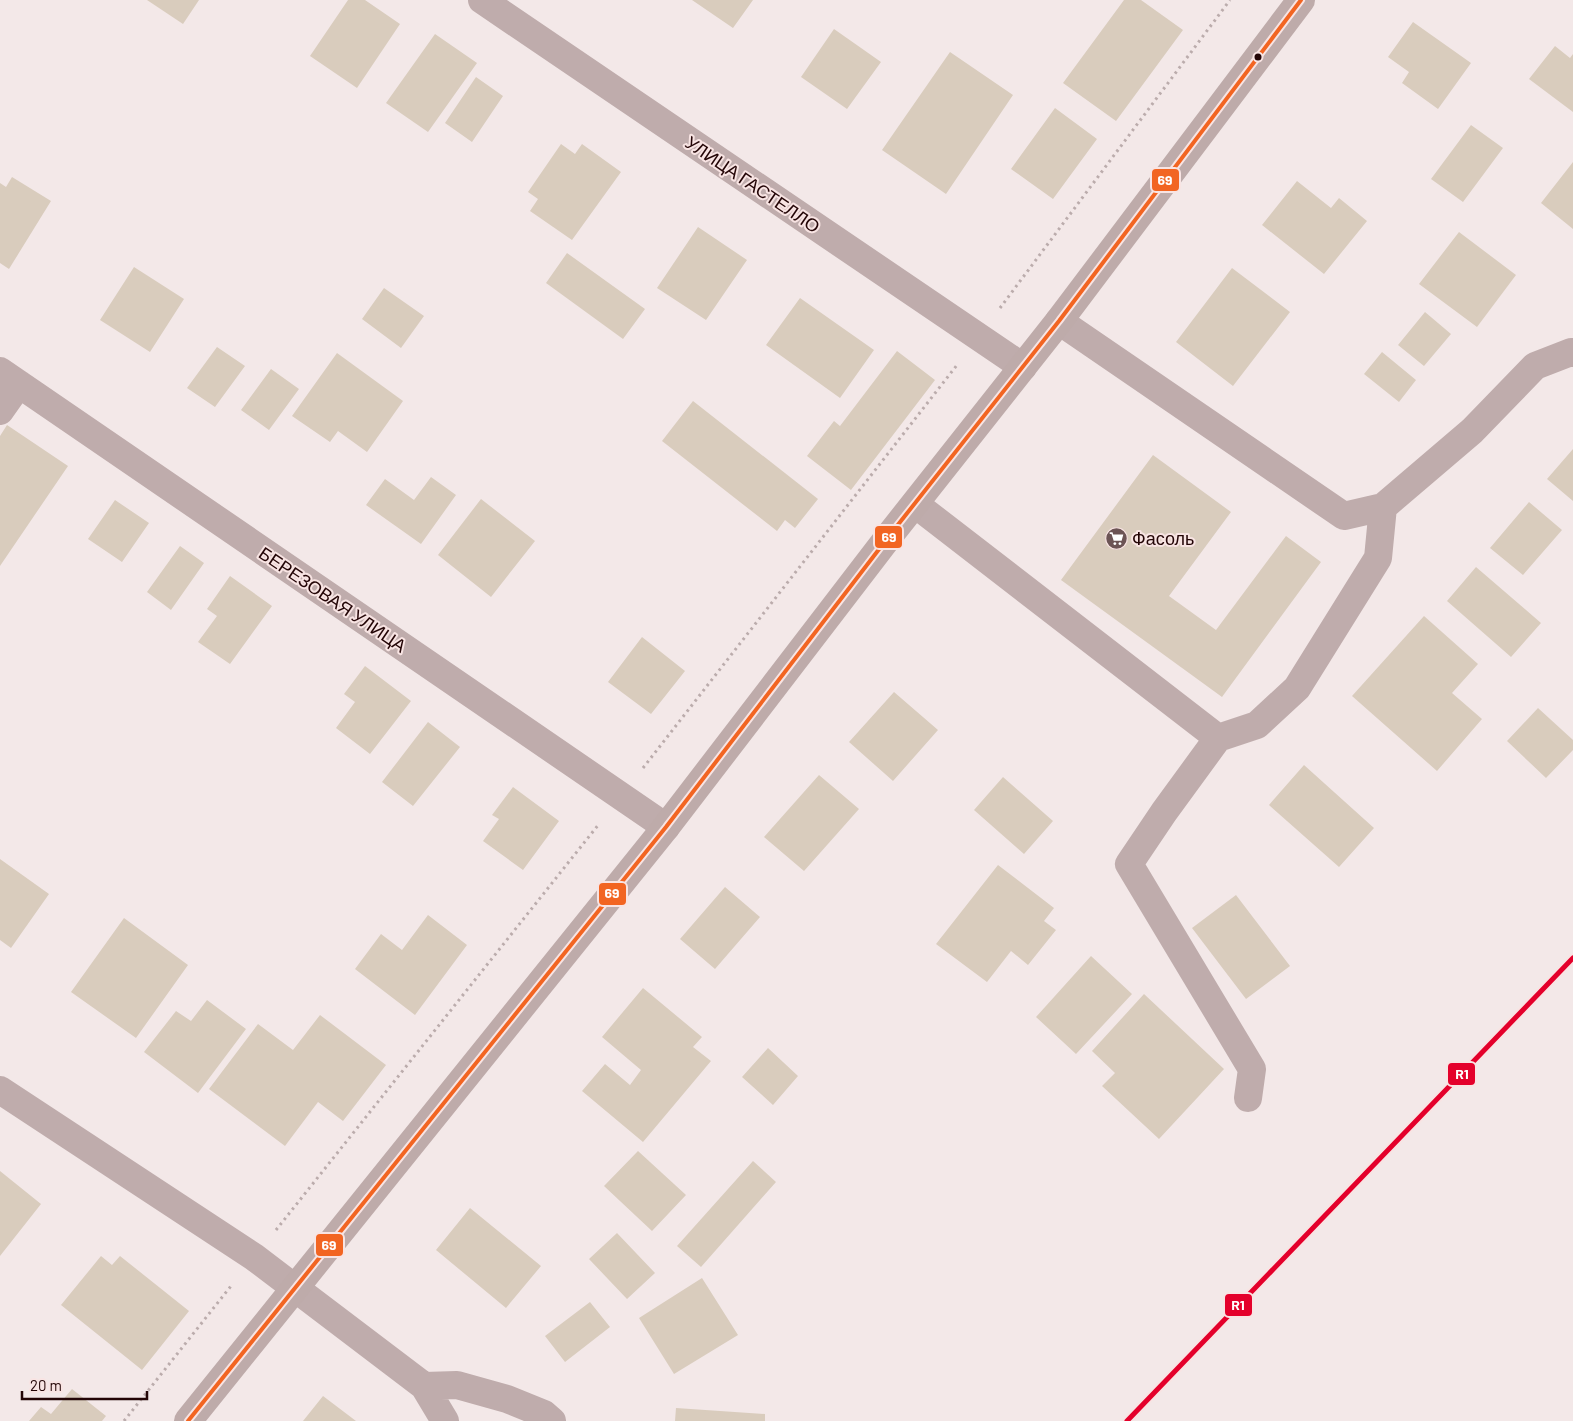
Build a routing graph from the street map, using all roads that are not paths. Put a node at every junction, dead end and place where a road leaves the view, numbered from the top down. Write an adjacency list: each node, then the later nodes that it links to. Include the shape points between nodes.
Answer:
1 (482, 0): 5 (street, УЛИЦА ГАСТЕЛЛО)
2 (1301, 0): 3 (main road)
3 (1059, 321): 5 (main road); 9 (street, via 1344,516)
4 (1573, 353): 9 (street, via 1535,366 1472,431)
5 (1023, 367): 8 (main road)
6 (10, 378): 7 (street); 11 (street, БЕРЕЗОВАЯ УЛИЦА)
7 (0, 411)
8 (915, 504): 10 (street); 11 (main road)
9 (1383, 507): 10 (street, via 1378,558 1297,688 1256,725)
10 (1218, 738): 13 (street, via 1129,864 1252,1069)
11 (666, 827): 14 (main road)
12 (0, 1090): 14 (street)
13 (1248, 1098)
14 (295, 1287): 15 (street); 16 (main road)
15 (424, 1386): 17 (street); 18 (street, via 465,1387 507,1399 544,1414)
16 (188, 1421)
17 (445, 1421)
18 (552, 1421)

